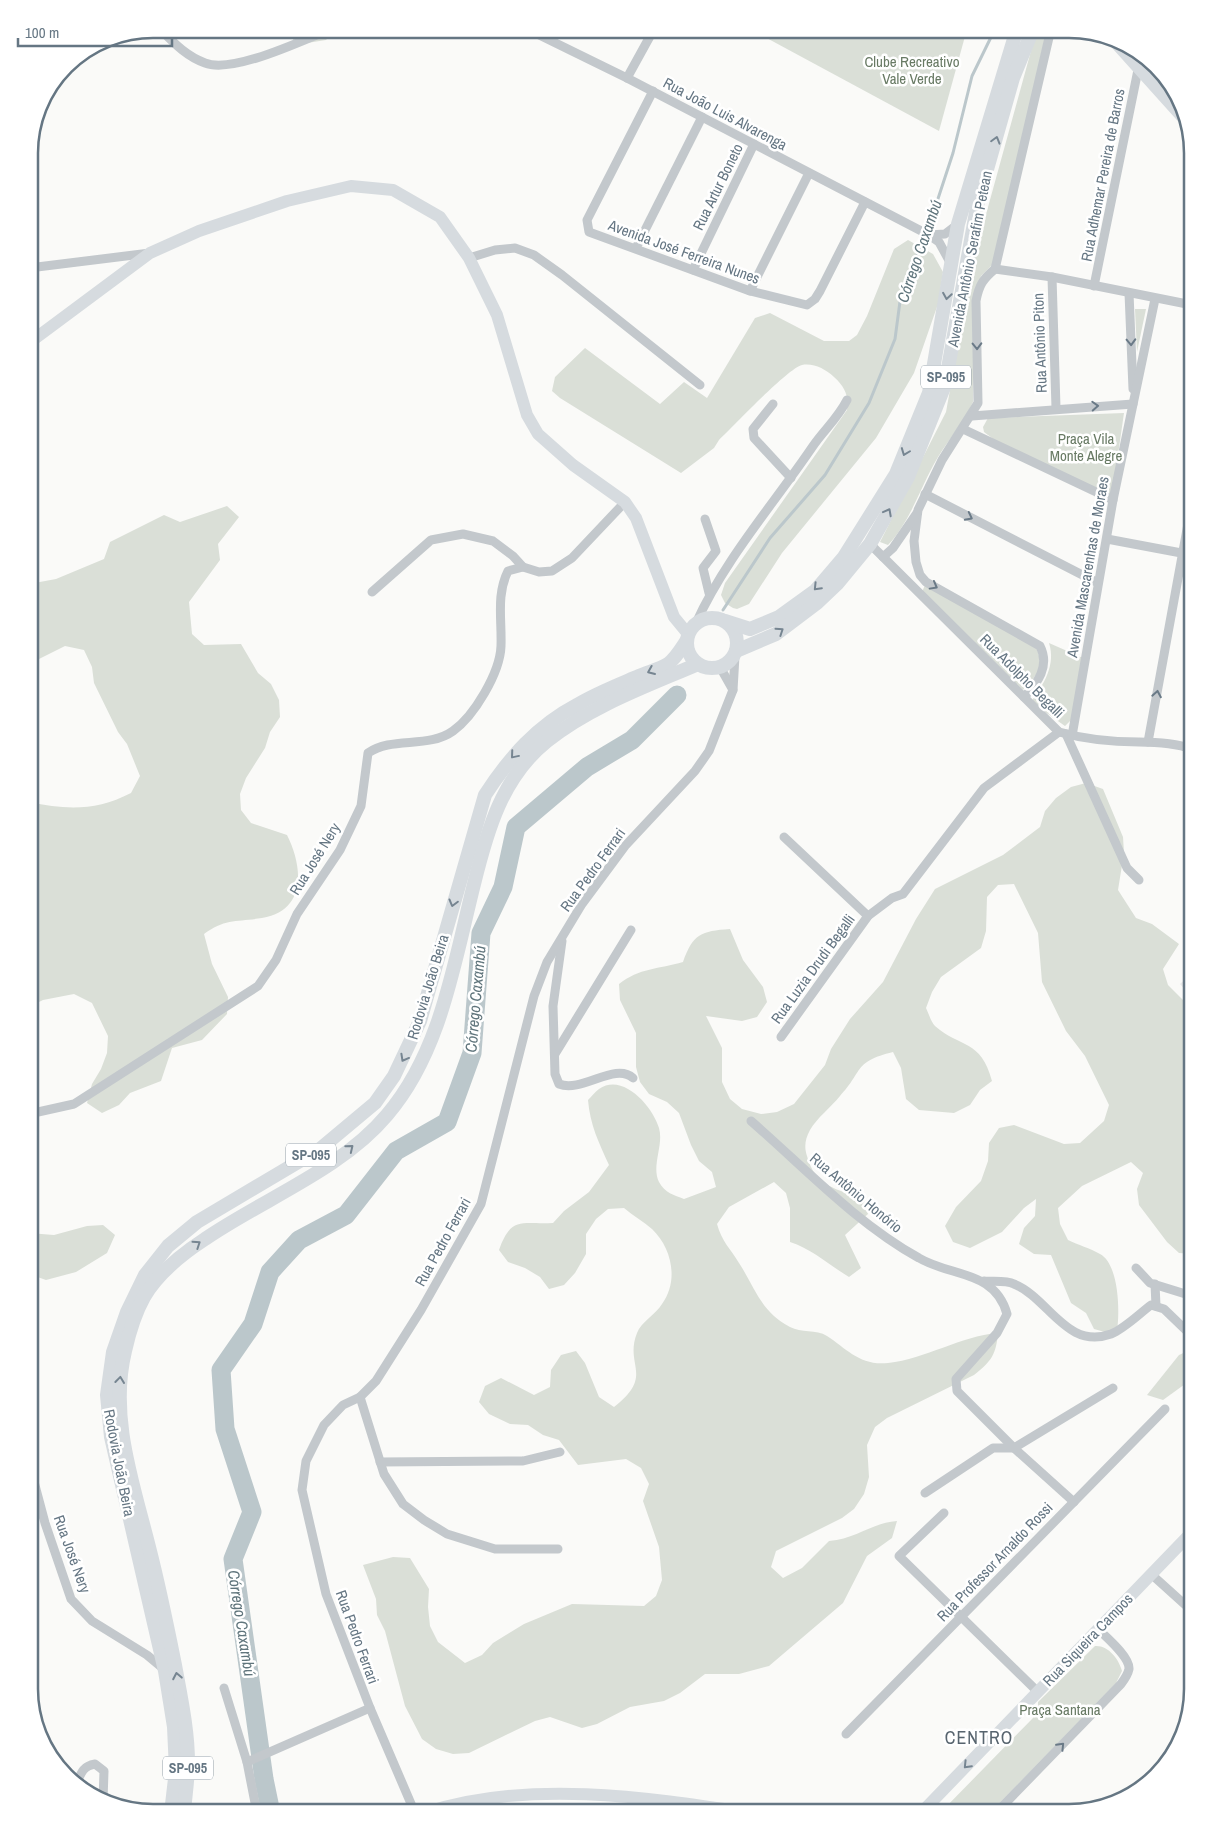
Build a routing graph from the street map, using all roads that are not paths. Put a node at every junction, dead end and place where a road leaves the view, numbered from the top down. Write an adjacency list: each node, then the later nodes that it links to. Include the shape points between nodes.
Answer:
1 (169, 38): 2 (street, via 181,51 207,64 254,59)
2 (308, 38)
3 (545, 38): 9 (street, Rua João Luis Alvarenga)
4 (649, 38): 9 (street)
5 (1013, 38): 16 (main road, Avenida Antônio Serafim Petean / SP-095)
6 (1029, 38): 47 (main road, Avenida Antônio Serafim Petean / SP-095, one-way to 6, via 908,477 944,385 978,201 1013,78)
7 (1049, 38): 23 (street)
8 (1142, 65): 11 (street); 26 (street, Rua Adhemar Pereira de Barros)
9 (627, 78): 10 (street, Rua João Luis Alvarenga)
10 (653, 91): 12 (street, Rua João Luis Alvarenga); 18 (street, Avenida José Ferreira Nunes, via 587,220 589,232)
11 (1174, 106)
12 (702, 117): 13 (street, Rua João Luis Alvarenga); 18 (street)
13 (754, 144): 14 (street, Rua João Luis Alvarenga); 24 (street, Rua Artur Boneto)
14 (809, 173): 15 (street, Rua João Luis Alvarenga); 27 (street)
15 (865, 202): 17 (street, Rua João Luis Alvarenga); 27 (street, Avenida José Ferreira Nunes, via 815,299 807,304)
16 (958, 224): 17 (street, via 945,234); 21 (main road, Avenida Antônio Serafim Petean / SP-095)
17 (928, 235): 21 (street, via 939,242)
18 (636, 248): 24 (street, Avenida José Ferreira Nunes)
19 (150, 253): 20 (street, via 199,231 287,200 351,186 393,190 440,217); 22 (street); 31 (street)
20 (469, 258): 32 (street, via 515,248 534,255); 42 (street, via 497,315 527,415 538,434 573,465)
21 (952, 266): 56 (main road, Avenida Antônio Serafim Petean / SP-095, one-way to 56, via 929,393 896,474 844,557 815,590 779,618 750,629)
22 (38, 267)
23 (995, 269): 25 (street); 37 (street, one-way to 37, via 978,287 978,403)
24 (693, 270): 27 (street, Avenida José Ferreira Nunes)
25 (1052, 277): 26 (street); 36 (street, Rua Antônio Piton)
26 (1094, 286): 28 (street)
27 (750, 291)
28 (1129, 293): 29 (street); 35 (street, Avenida Mascarenhas de Moraes, one-way to 35)
29 (1155, 299): 30 (street); 35 (street, Avenida Mascarenhas de Moraes)
30 (1184, 304)
31 (38, 336)
32 (700, 385)
33 (846, 400): 39 (street)
34 (773, 404): 39 (street, via 754,429 754,438)
35 (1133, 404): 36 (street, one-way to 35); 41 (street, Avenida Mascarenhas de Moraes)
36 (1056, 408): 37 (street)
37 (972, 416): 38 (street)
38 (963, 429): 40 (street, via 942,460); 41 (street)
39 (791, 478): 55 (street)
40 (926, 494): 43 (street); 52 (street, one-way to 52)
41 (1113, 500): 45 (street, Avenida Mascarenhas de Moraes)
42 (625, 502): 50 (street, via 572,558 552,571 539,572); 57 (street, via 636,518 674,617)
43 (918, 510): 49 (street, via 893,548); 51 (street, via 914,541)
44 (705, 519): 55 (street, via 716,551 703,568)
45 (1106, 538): 48 (street); 52 (street, Avenida Mascarenhas de Moraes)
46 (1184, 543): 48 (street)
47 (870, 544): 49 (street, Rua Adolpho Begalli); 58 (main road, Avenida Antônio Serafim Petean / SP-095, one-way to 47, via 776,634 817,604 854,567)
48 (1182, 553): 64 (street, one-way to 48)
49 (882, 557): 53 (street, Rua Adolpho Begalli)
50 (523, 567): 54 (street, via 493,541 462,534 431,540); 74 (street, Rua José Nery, via 508,571 501,586 501,649 487,689 469,718 451,733 426,741 383,746 368,753 361,806 353,824 340,850 297,914 276,960 258,986 74,1104)
51 (920, 575): 53 (street); 62 (street, one-way to 62, via 926,582 1040,646 1043,673)
52 (1098, 583): 63 (street, Avenida Mascarenhas de Moraes)
53 (912, 586): 62 (street, Rua Adolpho Begalli)
54 (372, 592)
55 (709, 594): 57 (street)
56 (725, 620): 57 (main road, SP-095, via 710,618); 58 (main road, via 737,637)
57 (690, 633): 59 (main road, via 689,654); 98 (main road, Rodovia João Beira / SP-095, one-way to 98, via 677,656 667,665 602,692 550,721 520,747 502,769 485,795 472,832 420,1021 394,1076 375,1102 320,1149 197,1222 168,1246 145,1275 113,1352 107,1395 111,1437)
58 (735, 653): 60 (main road, SP-095); 61 (street, Rua Pedro Ferrari)
59 (698, 664): 60 (main road); 107 (main road, Rodovia João Beira / SP-095, one-way to 59, via 188,1766 186,1724 161,1593 120,1423 119,1385 124,1352 144,1296 183,1254 225,1225 322,1170 354,1145 385,1118 406,1090 425,1054 443,1003 489,826 505,791 526,762 547,741 594,710)
60 (720, 667): 61 (street)
61 (733, 690): 70 (street, Rua Pedro Ferrari, via 709,751 695,771 625,846 582,904)
62 (1024, 698): 63 (street, Rua Adolpho Begalli)
63 (1066, 734): 64 (street, Rua Adolpho Begalli); 67 (street, via 1127,868); 68 (street, Rua Luzia Drudi Begalli, via 984,788 903,894)
64 (1148, 742): 65 (street, Rua Adolpho Begalli)
65 (1184, 747)
66 (784, 838): 68 (street)
67 (1139, 880)
68 (868, 916): 71 (street, Rua Luzia Drudi Begalli)
69 (630, 930): 72 (street)
70 (563, 936): 72 (street, via 553,1006); 83 (street, Rua Pedro Ferrari, via 547,962 534,996 481,1204 390,1360)
71 (781, 1037)
72 (555, 1054): 73 (street, via 554,1074 559,1084 565,1087 615,1073 629,1074)
73 (633, 1078)
74 (38, 1112)
75 (751, 1122): 77 (street, Rua Antônio Honório, via 880,1234 921,1260)
76 (1136, 1268): 78 (street)
77 (984, 1281): 80 (street, via 1014,1283 1067,1329 1090,1338 1112,1334 1151,1305); 85 (street, Rua Antônio Honório, via 1003,1301 1007,1314 997,1333 956,1379 956,1391)
78 (1155, 1284): 79 (street); 80 (street)
79 (1184, 1293)
80 (1156, 1306): 81 (street, via 1164,1309)
81 (1184, 1328)
82 (1113, 1388): 85 (street)
83 (360, 1397): 87 (street); 101 (street, Rua Pedro Ferrari, via 343,1405 324,1425 306,1461 302,1490 326,1594)
84 (1165, 1409): 90 (street, Rua Professor Arnaldo Rossi)
85 (1014, 1448): 88 (street, via 993,1448); 90 (street, Rua Antônio Honório)
86 (560, 1452): 87 (street, via 523,1461)
87 (380, 1462): 93 (street, via 403,1504 447,1534 495,1549)
88 (925, 1493)
89 (38, 1496): 98 (street, Rua José Nery, via 71,1599 92,1621 147,1655)
90 (1074, 1502): 96 (street, Rua Professor Arnaldo Rossi)
91 (944, 1513): 96 (street, via 900,1556)
92 (1184, 1540): 94 (street, Rua Siqueira Campos)
93 (558, 1549)
94 (1151, 1574): 95 (street); 97 (street, Rua Siqueira Campos)
95 (1184, 1604)
96 (961, 1617): 100 (street); 102 (street, Rua Professor Arnaldo Rossi)
97 (1098, 1629): 100 (street, Rua Siqueira Campos); 113 (street, one-way to 97, via 1126,1676 1127,1661)
98 (165, 1671): 106 (main road, Rodovia João Beira / SP-095, via 174,1727 176,1770)
99 (224, 1688): 103 (street)
100 (1038, 1692): 112 (street, Rua Siqueira Campos, one-way to 112)
101 (370, 1708): 103 (street); 109 (street, Rua Pedro Ferrari)
102 (846, 1734)
103 (250, 1761): 108 (street)
104 (79, 1778): 105 (street, via 87,1765 95,1764 104,1770)
105 (103, 1793)
106 (172, 1804)
107 (185, 1804)
108 (256, 1804)
109 (411, 1804)
110 (463, 1804): 111 (street, via 484,1799 572,1794)
111 (688, 1804)
112 (930, 1804)
113 (1005, 1804)

